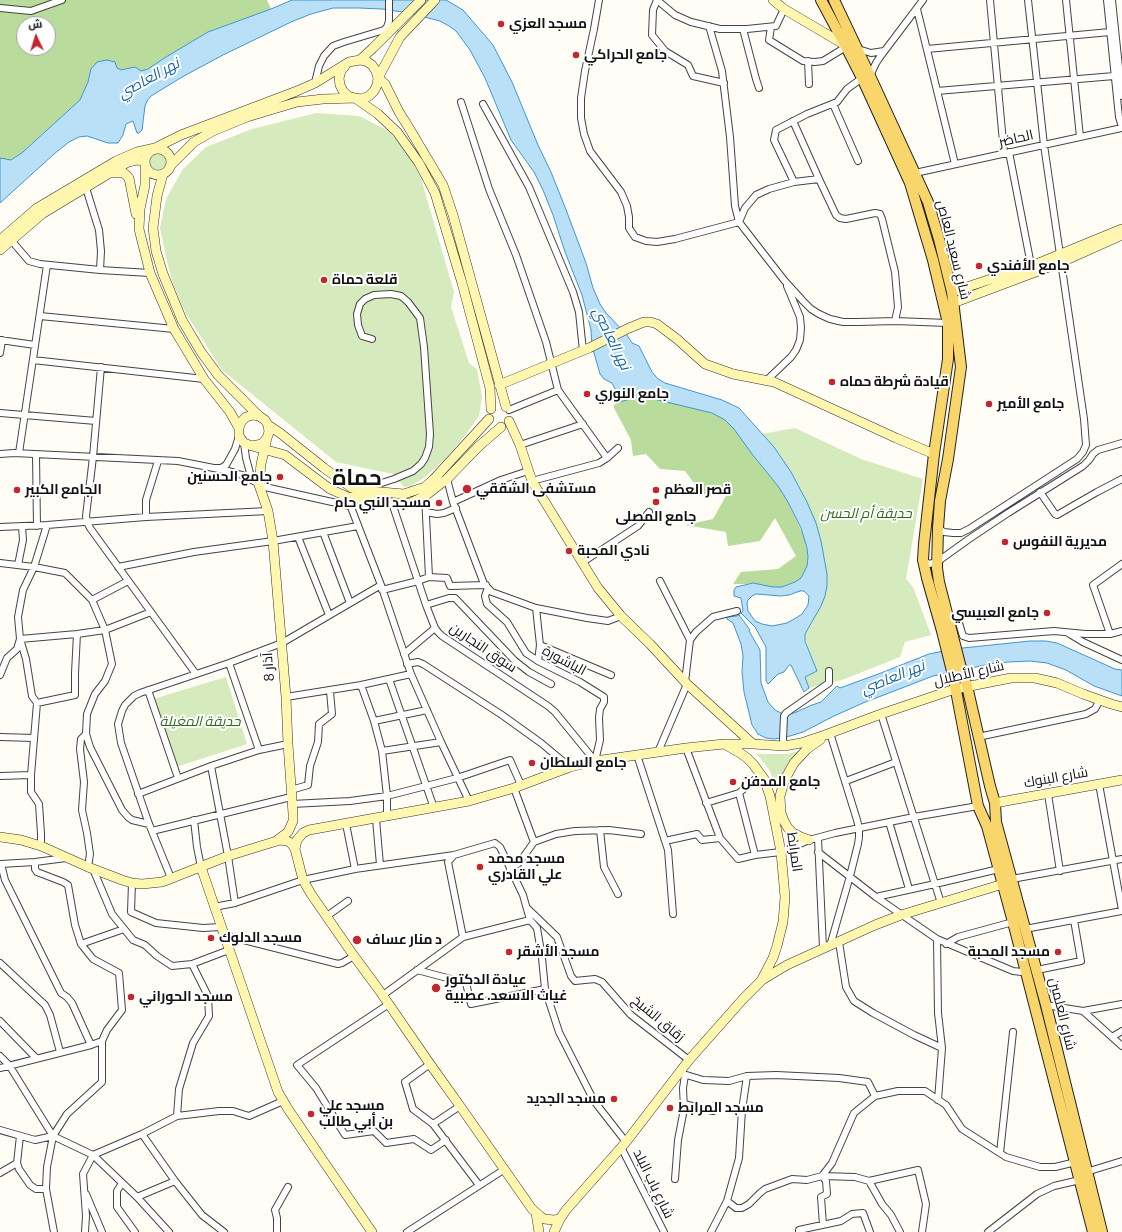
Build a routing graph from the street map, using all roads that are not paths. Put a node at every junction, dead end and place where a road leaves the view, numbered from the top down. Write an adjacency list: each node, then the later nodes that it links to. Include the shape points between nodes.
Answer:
1 (62, 0): 17 (street, via 32,11)
2 (390, 0): 38 (street, via 387,27 333,46 319,66)
3 (421, 0): 30 (main road)
4 (435, 0): 35 (main road, via 400,37)
5 (599, 0): 65 (street, via 584,71 581,118 590,151 621,192 627,206 629,228 635,237 657,242)
6 (657, 0): 19 (street, via 675,15); 39 (street, via 653,10 652,35 665,51 688,66 693,76)
7 (774, 0): 16 (main road)
8 (821, 0): 26 (main road)
9 (834, 0): 27 (main road, شارع سعيد العاص)
10 (923, 0): 18 (street)
11 (990, 0): 25 (street)
12 (1028, 0): 24 (street)
13 (1066, 0): 23 (street)
14 (1107, 0): 22 (street)
15 (1112, 0): 22 (street)
16 (785, 5): 20 (street, via 776,26); 26 (main road)
17 (0, 8)
18 (916, 9): 28 (street); 29 (street)
19 (709, 26): 21 (street, via 720,29); 39 (street)
20 (771, 27): 21 (street); 31 (street, via 770,40)
21 (743, 29): 42 (street)
22 (1116, 31): 23 (street); 33 (street)
23 (1069, 35): 24 (street); 36 (street)
24 (1032, 39): 25 (street); 37 (street)
25 (994, 42): 28 (street); 41 (street)
26 (845, 45): 31 (street, via 823,61); 34 (main road)
27 (858, 49): 29 (street, via 871,53); 34 (main road, شارع سعيد العاص)
28 (927, 49): 43 (street)
29 (884, 51): 34 (street)
30 (360, 60): 32 (main road); 35 (main road, via 372,65)
31 (808, 61): 40 (street)
32 (344, 66): 38 (main road); 45 (main road, via 339,78 340,85 348,96)
33 (1119, 76): 36 (street); 44 (street); 50 (street, via 1119,117)
34 (866, 77): 48 (street, via 847,89); 60 (main road, شارع سعيد العاص); 84 (main road, via 910,183 934,260)
35 (378, 78): 45 (main road, via 374,91 369,96); 96 (main road, via 385,84 443,185)
36 (1074, 79): 37 (street); 51 (street)
37 (1037, 82): 41 (street); 52 (street)
38 (315, 83): 53 (main road)
39 (724, 83): 65 (street, via 735,206)
40 (808, 84)
41 (998, 86): 43 (street); 54 (street)
42 (759, 88)
43 (937, 91): 57 (street)
44 (1122, 96)
45 (355, 98): 58 (main road, via 297,102 247,117 194,142); 99 (main road, via 378,114 397,132 435,193 490,388)
46 (461, 102): 92 (street, via 489,189 516,255)
47 (483, 104): 89 (street, via 529,187 570,285 579,312)
48 (833, 104): 49 (street); 55 (street)
49 (793, 121): 62 (street); 63 (street, via 776,130 774,140)
50 (1122, 128): 51 (street, الحاضر)
51 (1080, 137): 52 (street, الحاضر)
52 (1044, 144): 54 (street, الحاضر); 72 (street)
53 (154, 148): 56 (main road, via 147,153); 58 (main road, via 168,152); 69 (main road, via 116,161 37,208)
54 (1006, 153): 57 (street, الحاضر); 74 (street)
55 (858, 161)
56 (145, 164): 59 (main road, via 138,160 128,162); 61 (main road, via 151,173); 66 (main road)
57 (955, 164): 60 (street, الحاضر)
58 (171, 165): 61 (main road)
59 (111, 173): 64 (main road); 66 (main road, via 124,173 129,178)
60 (915, 173): 78 (main road, شارع سعيد العاص, via 928,202)
61 (163, 174): 102 (main road, via 153,228 163,274 182,320 201,352 218,375)
62 (818, 179): 63 (street); 83 (street, via 836,215 840,218 880,214 895,272 898,307)
63 (794, 182): 65 (street, via 769,188 756,195 745,208)
64 (86, 188): 70 (main road, via 42,214); 75 (street, via 99,230)
65 (739, 222): 77 (street)
66 (139, 229): 76 (main road)
67 (1122, 229): 72 (main road)
68 (1122, 235): 72 (main road)
69 (0, 240)
70 (12, 240): 71 (main road); 73 (street, via 29,261)
71 (0, 250)
72 (1061, 258): 74 (main road); 79 (main road); 118 (street, via 1084,419 1086,445)
73 (47, 265): 75 (street); 81 (street)
74 (1032, 265): 78 (main road)
75 (100, 270): 76 (street)
76 (150, 273): 85 (main road)
77 (784, 280): 80 (street); 82 (street)
78 (952, 292): 79 (main road, شارع سعيد العاص)
79 (954, 303): 123 (main road, شارع سعيد العاص, via 960,367)
80 (811, 309): 82 (street); 83 (street, via 830,319 843,322)
81 (40, 316): 85 (street); 88 (street)
82 (800, 317): 95 (street, via 801,334 796,350)
83 (895, 321): 84 (street)
84 (948, 323): 117 (main road, via 948,359)
85 (174, 329): 94 (main road)
86 (372, 339): 129 (street, via 362,336 357,314 360,304 374,295 401,296 420,318 429,447 421,464)
87 (1, 340): 88 (street); 90 (street)
88 (35, 345): 91 (street)
89 (586, 349): 92 (main road); 95 (main road, via 629,328 644,322 652,322 705,364 733,374)
90 (0, 353)
91 (33, 360): 93 (street); 101 (street)
92 (552, 364): 96 (main road); 97 (street)
93 (101, 368): 94 (street); 105 (street)
94 (204, 379): 109 (main road, via 230,412)
95 (767, 380): 117 (main road)
96 (499, 385): 98 (main road)
97 (558, 390): 98 (street); 106 (street)
98 (507, 408): 99 (main road, via 500,405); 104 (main road, via 511,415)
99 (491, 409): 103 (main road)
100 (0, 413): 101 (street)
101 (25, 415): 105 (street); 116 (street)
102 (260, 416): 107 (main road); 109 (main road, via 246,417 241,422)
103 (489, 419): 108 (main road, via 494,425); 137 (main road, via 425,487)
104 (510, 421): 108 (main road); 112 (main road)
105 (96, 422): 121 (street)
106 (583, 424): 112 (street); 122 (street)
107 (268, 425): 110 (main road); 134 (main road, via 345,484)
108 (501, 426): 130 (main road)
109 (244, 438): 110 (main road, via 260,444); 114 (main road); 127 (street, via 226,465); 133 (street, via 250,473)
110 (267, 438): 114 (main road)
111 (1122, 443): 125 (street, via 1098,450)
112 (520, 445): 128 (main road)
113 (618, 448): 122 (street)
114 (264, 449): 120 (main road); 126 (main road)
115 (0, 454): 116 (street)
116 (19, 454): 119 (street)
117 (934, 454): 123 (main road); 156 (main road)
118 (1082, 454): 125 (street); 152 (street)
119 (36, 455): 121 (street); 146 (street)
120 (285, 455): 126 (main road, via 270,456); 138 (main road)
121 (94, 457): 124 (street); 144 (street)
122 (607, 458): 132 (street)
123 (948, 459): 150 (main road, شارع سعيد العاص)
124 (158, 460): 127 (street, via 178,461); 143 (street, via 146,500)
125 (1087, 463): 135 (street)
126 (261, 464): 133 (main road)
127 (214, 469): 133 (street, via 229,471)
128 (528, 471): 132 (main road); 139 (street, via 501,480)
129 (394, 479): 134 (street); 137 (street, سوق النجارين, via 391,486)
130 (447, 479): 136 (main road); 139 (street)
131 (1122, 479): 135 (street, via 1057,515)
132 (532, 481): 157 (main road)
133 (259, 485): 138 (street); 140 (main road, 8 آذار)
134 (358, 490): 137 (main road)
135 (1040, 492): 154 (street)
136 (425, 496): 137 (main road, via 410,503); 141 (street)
137 (393, 498): 138 (main road); 166 (street, سوق النجارين)
138 (349, 502): 148 (street)
139 (454, 505): 141 (street, via 444,513); 169 (street)
140 (268, 511): 143 (street); 155 (main road, 8 آذار)
141 (426, 512): 164 (street)
142 (649, 512): 157 (street, via 638,526)
143 (146, 517): 144 (street)
144 (87, 522): 147 (street); 163 (street)
145 (22, 526): 146 (street); 149 (street); 161 (street)
146 (37, 526): 147 (street)
147 (47, 526): 162 (street)
148 (358, 526): 151 (street); 168 (street)
149 (0, 527)
150 (938, 528): 152 (street, via 948,533); 158 (main road, شارع سعيد العاص)
151 (323, 532): 153 (street); 171 (street)
152 (965, 532): 154 (street)
153 (298, 537): 155 (street); 176 (street)
154 (969, 539): 158 (street)
155 (273, 541): 163 (street, via 194,552); 188 (main road, 8 آذار)
156 (923, 560): 158 (street, via 930,564); 181 (main road, via 927,578)
157 (583, 562): 177 (main road, via 598,588)
158 (936, 562): 181 (main road, شارع سعيد العاص)
159 (0, 563): 161 (street)
160 (1122, 564): 185 (street, via 1093,585)
161 (18, 565): 162 (street)
162 (34, 567): 170 (street, via 65,573); 186 (street, via 23,590 18,617)
163 (118, 568): 165 (street)
164 (429, 577): 166 (street); 169 (street, via 447,578 450,586)
165 (128, 581): 170 (street); 175 (street)
166 (418, 581): 168 (street); 172 (street, سوق النجارين)
167 (660, 581): 187 (street)
168 (381, 587): 171 (street); 190 (street)
169 (487, 587): 173 (street, via 492,592); 192 (street, الباشورة, via 487,604 507,622 526,653)
170 (92, 600): 180 (street)
171 (350, 603): 176 (street)
172 (426, 605): 179 (street, سوق النجارين); 203 (street, via 455,598 515,661)
173 (536, 608): 177 (street, via 608,622); 189 (street)
174 (737, 611): 187 (street, via 712,617)
175 (151, 612): 180 (street); 198 (street)
176 (329, 615): 188 (street)
177 (621, 616): 202 (main road)
178 (956, 616): 182 (street, via 966,638)
179 (435, 628): 190 (street); 233 (street, سوق النجارين, via 442,636 548,706)
180 (105, 630): 184 (street); 217 (street, via 112,664 87,714)
181 (947, 630): 196 (main road)
182 (1066, 632): 185 (street); 191 (street)
183 (1122, 632): 185 (street)
184 (78, 634): 186 (street); 211 (street, via 75,695)
185 (1110, 634)
186 (20, 639): 197 (street, via 17,649 8,658); 211 (street, via 32,696)
187 (690, 640): 202 (street)
188 (282, 643): 193 (street); 209 (main road, 8 آذار)
189 (540, 645): 192 (street); 200 (street)
190 (404, 654): 194 (street)
191 (1122, 660)
192 (538, 661): 233 (street, الباشورة, via 604,697 600,709 600,740)
193 (229, 663): 198 (street); 229 (street)
194 (407, 664): 199 (street); 236 (street, via 423,664 502,715)
195 (829, 671): 223 (street, via 829,682 784,716)
196 (957, 673): 205 (main road, شارع العلمين); 206 (main road, شارع العلمين)
197 (0, 674)
198 (196, 674): 207 (street)
199 (411, 674): 201 (street); 213 (street)
200 (611, 675)
201 (389, 680): 204 (street); 215 (street)
202 (686, 683): 226 (main road); 231 (street)
203 (551, 684)
204 (361, 685): 208 (street); 216 (street)
205 (967, 686): 206 (main road, شارع الأطلال); 210 (main road, شارع الأطلال, via 1011,678 1035,678 1057,682); 219 (main road, شارع العلمين)
206 (955, 689): 214 (main road, شارع الأطلال); 255 (main road, شارع العلمين)
207 (148, 690): 239 (street); 248 (street, via 134,696 125,705 118,724 121,743)
208 (330, 691): 209 (street); 251 (street, via 332,714 319,724 318,742 310,766 308,785)
209 (286, 697): 224 (main road, 8 آذار)
210 (1100, 700): 212 (main road, شارع الأطلال); 219 (street, via 1095,709 1086,714)
211 (37, 703): 221 (street)
212 (1122, 707)
213 (427, 710): 215 (street); 222 (street)
214 (881, 714): 218 (main road, شارع الأطلال); 234 (street)
215 (402, 716): 216 (street); 227 (street)
216 (374, 722): 230 (street)
217 (86, 734): 264 (street, via 122,810 132,820); 291 (street, via 81,739 80,749 84,782 82,810)
218 (828, 734): 223 (main road, شارع الأطلال, via 801,743); 243 (street); 273 (main road, via 807,749 794,763 785,779 780,796 781,813 788,828 801,838)
219 (978, 737): 254 (main road, شارع العلمين)
220 (0, 738): 221 (street)
221 (34, 738): 237 (street)
222 (441, 742): 227 (street); 240 (street)
223 (783, 742): 226 (main road, شارع الأطلال)
224 (288, 744): 229 (street); 251 (main road, 8 آذار)
225 (724, 744): 226 (main road, شارع الأطلال); 228 (main road, شارع الأطلال); 279 (main road, المرابط, via 747,758 764,779)
226 (753, 744)
227 (413, 746): 230 (street); 245 (street)
228 (686, 748): 231 (main road, شارع الأطلال); 253 (street)
229 (259, 750): 235 (street)
230 (382, 751): 250 (street)
231 (658, 752): 232 (main road, شارع الأطلال)
232 (637, 755): 233 (main road, شارع الأطلال); 275 (street)
233 (595, 761): 236 (main road, شارع الأطلال)
234 (896, 762): 243 (street); 260 (street)
235 (211, 766): 239 (street); 257 (street)
236 (570, 767): 246 (main road, شارع الأطلال)
237 (31, 775): 238 (street); 277 (street, via 32,792 38,804)
238 (0, 776)
239 (178, 778): 248 (street)
240 (457, 778): 245 (street); 246 (street, via 510,760); 252 (street)
241 (754, 780): 247 (street)
242 (1122, 780): 244 (main road, شارع البنوك)
243 (846, 781): 266 (street)
244 (1099, 784): 249 (main road, شارع البنوك); 286 (street)
245 (426, 786): 250 (street); 256 (street)
246 (517, 786): 252 (main road, شارع الأطلال); 276 (street)
247 (739, 793): 253 (street); 282 (street)
248 (138, 794): 264 (street)
249 (1048, 794): 254 (main road, شارع البنوك); 295 (street)
250 (387, 796): 251 (street, via 350,802); 259 (street)
251 (291, 797): 257 (street); 258 (main road, 8 آذار)
252 (469, 801): 256 (main road, شارع الأطلال)
253 (706, 803): 272 (street)
254 (995, 803): 255 (main road, via 987,810 982,810); 300 (main road, شارع العلمين, via 996,822)
255 (978, 806): 260 (street); 294 (main road, شارع العلمين, via 987,826)
256 (434, 808): 259 (main road, شارع الأطلال)
257 (220, 814): 262 (street); 283 (street)
258 (293, 814): 267 (main road, via 297,823); 274 (main road, 8 آذار, via 288,832)
259 (387, 817): 261 (main road, شارع الأطلال)
260 (914, 817): 263 (street); 302 (street)
261 (376, 819): 265 (main road, شارع الأطلال); 289 (street)
262 (194, 820): 269 (street); 290 (street)
263 (890, 822): 266 (street); 304 (street)
264 (149, 824): 269 (street)
265 (346, 824): 267 (main road, شارع الأطلال); 292 (street)
266 (859, 828): 273 (street); 296 (street)
267 (309, 830): 278 (main road, via 300,836)
268 (600, 830): 270 (street); 276 (street, via 556,834); 305 (street, via 604,867)
269 (152, 831): 297 (street)
270 (641, 834)
271 (0, 837): 277 (main road)
272 (720, 838): 275 (street, via 702,840 697,834); 282 (street, via 738,859)
273 (813, 839): 279 (street); 280 (street)
274 (276, 841): 278 (main road, via 287,841); 283 (main road)
275 (664, 841): 313 (street, via 668,850)
276 (534, 842): 293 (street, via 519,862)
277 (41, 846): 284 (main road)
278 (295, 849): 299 (main road)
279 (781, 852): 282 (street); 333 (main road, المرابط, via 785,891 783,922 773,958)
280 (818, 852): 296 (street); 326 (street)
281 (454, 855): 289 (street); 293 (street, شارع باب البلد, via 495,843 500,847); 322 (street, via 448,862)
282 (755, 855)
283 (228, 856): 290 (main road); 308 (street)
284 (67, 858): 287 (street); 291 (main road)
285 (1122, 859): 286 (street)
286 (1113, 861): 295 (street); 312 (street)
287 (35, 862): 288 (street); 324 (street, via 37,872 68,885)
288 (0, 864): 298 (street)
289 (380, 865): 292 (street)
290 (201, 867): 297 (main road); 311 (main road)
291 (91, 868): 301 (main road); 319 (street, via 112,914)
292 (355, 869): 299 (street)
293 (510, 869): 310 (street, شارع باب البلد)
294 (999, 869): 300 (main road, شارع العلمين); 302 (street)
295 (1060, 870): 300 (street)
296 (850, 876): 306 (street); 326 (street)
297 (171, 878): 301 (main road, via 152,884)
298 (5, 880): 303 (street); 345 (street, via 61,993 72,1003)
299 (303, 880): 308 (street); 315 (main road)
300 (1008, 882): 309 (main road); 318 (main road, شارع العلمين); 320 (main road, شارع العلمين)
301 (132, 883): 321 (street, via 131,912 156,923)
302 (935, 884): 304 (street); 309 (street)
303 (0, 885)
304 (909, 889): 306 (street)
305 (618, 894)
306 (876, 897): 314 (street)
307 (348, 901): 315 (street)
308 (234, 903): 311 (street)
309 (941, 903): 314 (main road)
310 (526, 906): 316 (street, شارع باب البلد); 351 (street, زقاق الشيخ, via 557,937 575,981 595,979 602,982 631,1015)
311 (214, 907): 321 (main road)
312 (1122, 910): 317 (street)
313 (672, 914)
314 (901, 915): 323 (street); 326 (main road)
315 (326, 916): 328 (main road)
316 (530, 920): 322 (street); 334 (street, شارع باب البلد, via 537,928)
317 (1074, 920): 320 (street); 332 (street, via 1081,961)
318 (1013, 922): 325 (street, via 958,937); 332 (main road, شارع العلمين)
319 (124, 929): 324 (street); 330 (street, via 133,940 172,966)
320 (1025, 929): 332 (main road, شارع العلمين)
321 (222, 931): 327 (main road); 328 (street, via 338,964)
322 (463, 936): 331 (street)
323 (937, 939): 325 (street); 347 (street, via 938,1013)
324 (81, 944): 344 (street, via 93,959 119,973 122,1010)
325 (946, 944): 332 (street, via 1013,971)
326 (831, 945): 333 (main road, via 787,965); 347 (street, via 846,987 854,1001)
327 (229, 950): 330 (street); 359 (main road)
328 (354, 956): 335 (main road)
329 (0, 963): 348 (street, via 46,1006)
330 (192, 964): 363 (street, via 208,996 209,1016 193,1043 179,1089)
331 (417, 970): 334 (street, via 466,983 471,1004); 335 (street)
332 (1032, 971): 338 (main road, شارع العلمين); 374 (main road, شارع العلمين)
333 (762, 980): 351 (main road)
334 (545, 989): 370 (street, شارع باب البلد, via 559,1032 594,1101)
335 (383, 995): 336 (main road)
336 (389, 1004): 352 (main road); 369 (street, via 297,1065 316,1088 345,1135 374,1131 386,1144 414,1139 431,1150)
337 (1122, 1004): 339 (street)
338 (1046, 1005): 339 (street); 379 (main road, شارع العلمين)
339 (1083, 1011): 343 (street)
340 (0, 1022): 350 (street)
341 (1013, 1032): 371 (street)
342 (1122, 1032): 343 (street)
343 (1112, 1037): 346 (street)
344 (102, 1041): 345 (street); 368 (street, via 102,1082 67,1114)
345 (91, 1045): 348 (street)
346 (1122, 1046)
347 (942, 1048): 358 (street)
348 (60, 1052): 350 (street)
349 (0, 1056): 353 (street)
350 (36, 1058): 353 (street)
351 (689, 1060): 355 (main road)
352 (430, 1064): 361 (main road); 364 (street, via 404,1082 413,1109)
353 (9, 1065): 354 (street); 368 (street)
354 (0, 1068)
355 (682, 1074): 356 (street, via 703,1080 729,1081); 360 (street); 370 (main road)
356 (748, 1076): 357 (street, via 839,1078 868,1082); 389 (street, via 742,1110 739,1158)
357 (875, 1096): 358 (street, via 898,1091 925,1092); 378 (street, via 854,1113 832,1163)
358 (938, 1100): 371 (street, via 946,1105 962,1128)
359 (283, 1101): 363 (street, via 249,1116 233,1111); 400 (main road)
360 (684, 1104): 362 (street); 380 (street)
361 (460, 1106): 364 (street); 376 (main road)
362 (713, 1111)
363 (177, 1116): 366 (street)
364 (433, 1124): 369 (street)
365 (0, 1130): 367 (street)
366 (142, 1134): 372 (street); 381 (street)
367 (20, 1136): 368 (street, via 34,1140); 375 (street)
368 (53, 1136): 372 (street); 386 (street)
369 (446, 1140): 384 (street)
370 (624, 1144): 391 (main road); 404 (street, شارع باب البلد)
371 (1000, 1153): 374 (street, via 1040,1167 1055,1167)
372 (93, 1155): 383 (street); 387 (street, via 84,1174)
373 (1122, 1161): 379 (street)
374 (1076, 1162): 379 (main road, شارع العلمين)
375 (17, 1163): 377 (street); 386 (street, via 30,1185 36,1189)
376 (505, 1169): 384 (street); 390 (main road)
377 (0, 1173)
378 (822, 1176): 382 (street, via 855,1177); 389 (street, via 807,1180 786,1180 765,1189 742,1208 736,1208); 392 (street, via 826,1181 827,1194 821,1197)
379 (1083, 1176): 410 (street, via 1036,1194); 411 (main road, شارع العلمين); 412 (main road, شارع العلمين)
380 (675, 1179)
381 (175, 1181): 388 (street); 398 (street, via 202,1215)
382 (869, 1181): 408 (street); 409 (street, via 918,1170 926,1204)
383 (122, 1183): 388 (street); 396 (street, via 117,1191 117,1207)
384 (480, 1185): 401 (street)
385 (288, 1187): 399 (street, via 275,1210)
386 (46, 1189): 393 (street)
387 (84, 1189): 394 (street); 395 (street)
388 (137, 1197): 397 (street)
389 (727, 1201): 405 (street)
390 (536, 1213): 391 (main road, via 544,1219); 402 (main road)
391 (560, 1219): 403 (main road)
392 (823, 1225): 406 (street); 407 (street, via 842,1221 852,1214 863,1213)
393 (54, 1232)
394 (85, 1232)
395 (102, 1232)
396 (135, 1232)
397 (169, 1232)
398 (224, 1232)
399 (277, 1232)
400 (372, 1232)
401 (407, 1232)
402 (539, 1232)
403 (554, 1232)
404 (664, 1232)
405 (711, 1232)
406 (799, 1232)
407 (870, 1232)
408 (900, 1232)
409 (922, 1232)
410 (988, 1232)
411 (1093, 1232)
412 (1102, 1232)

